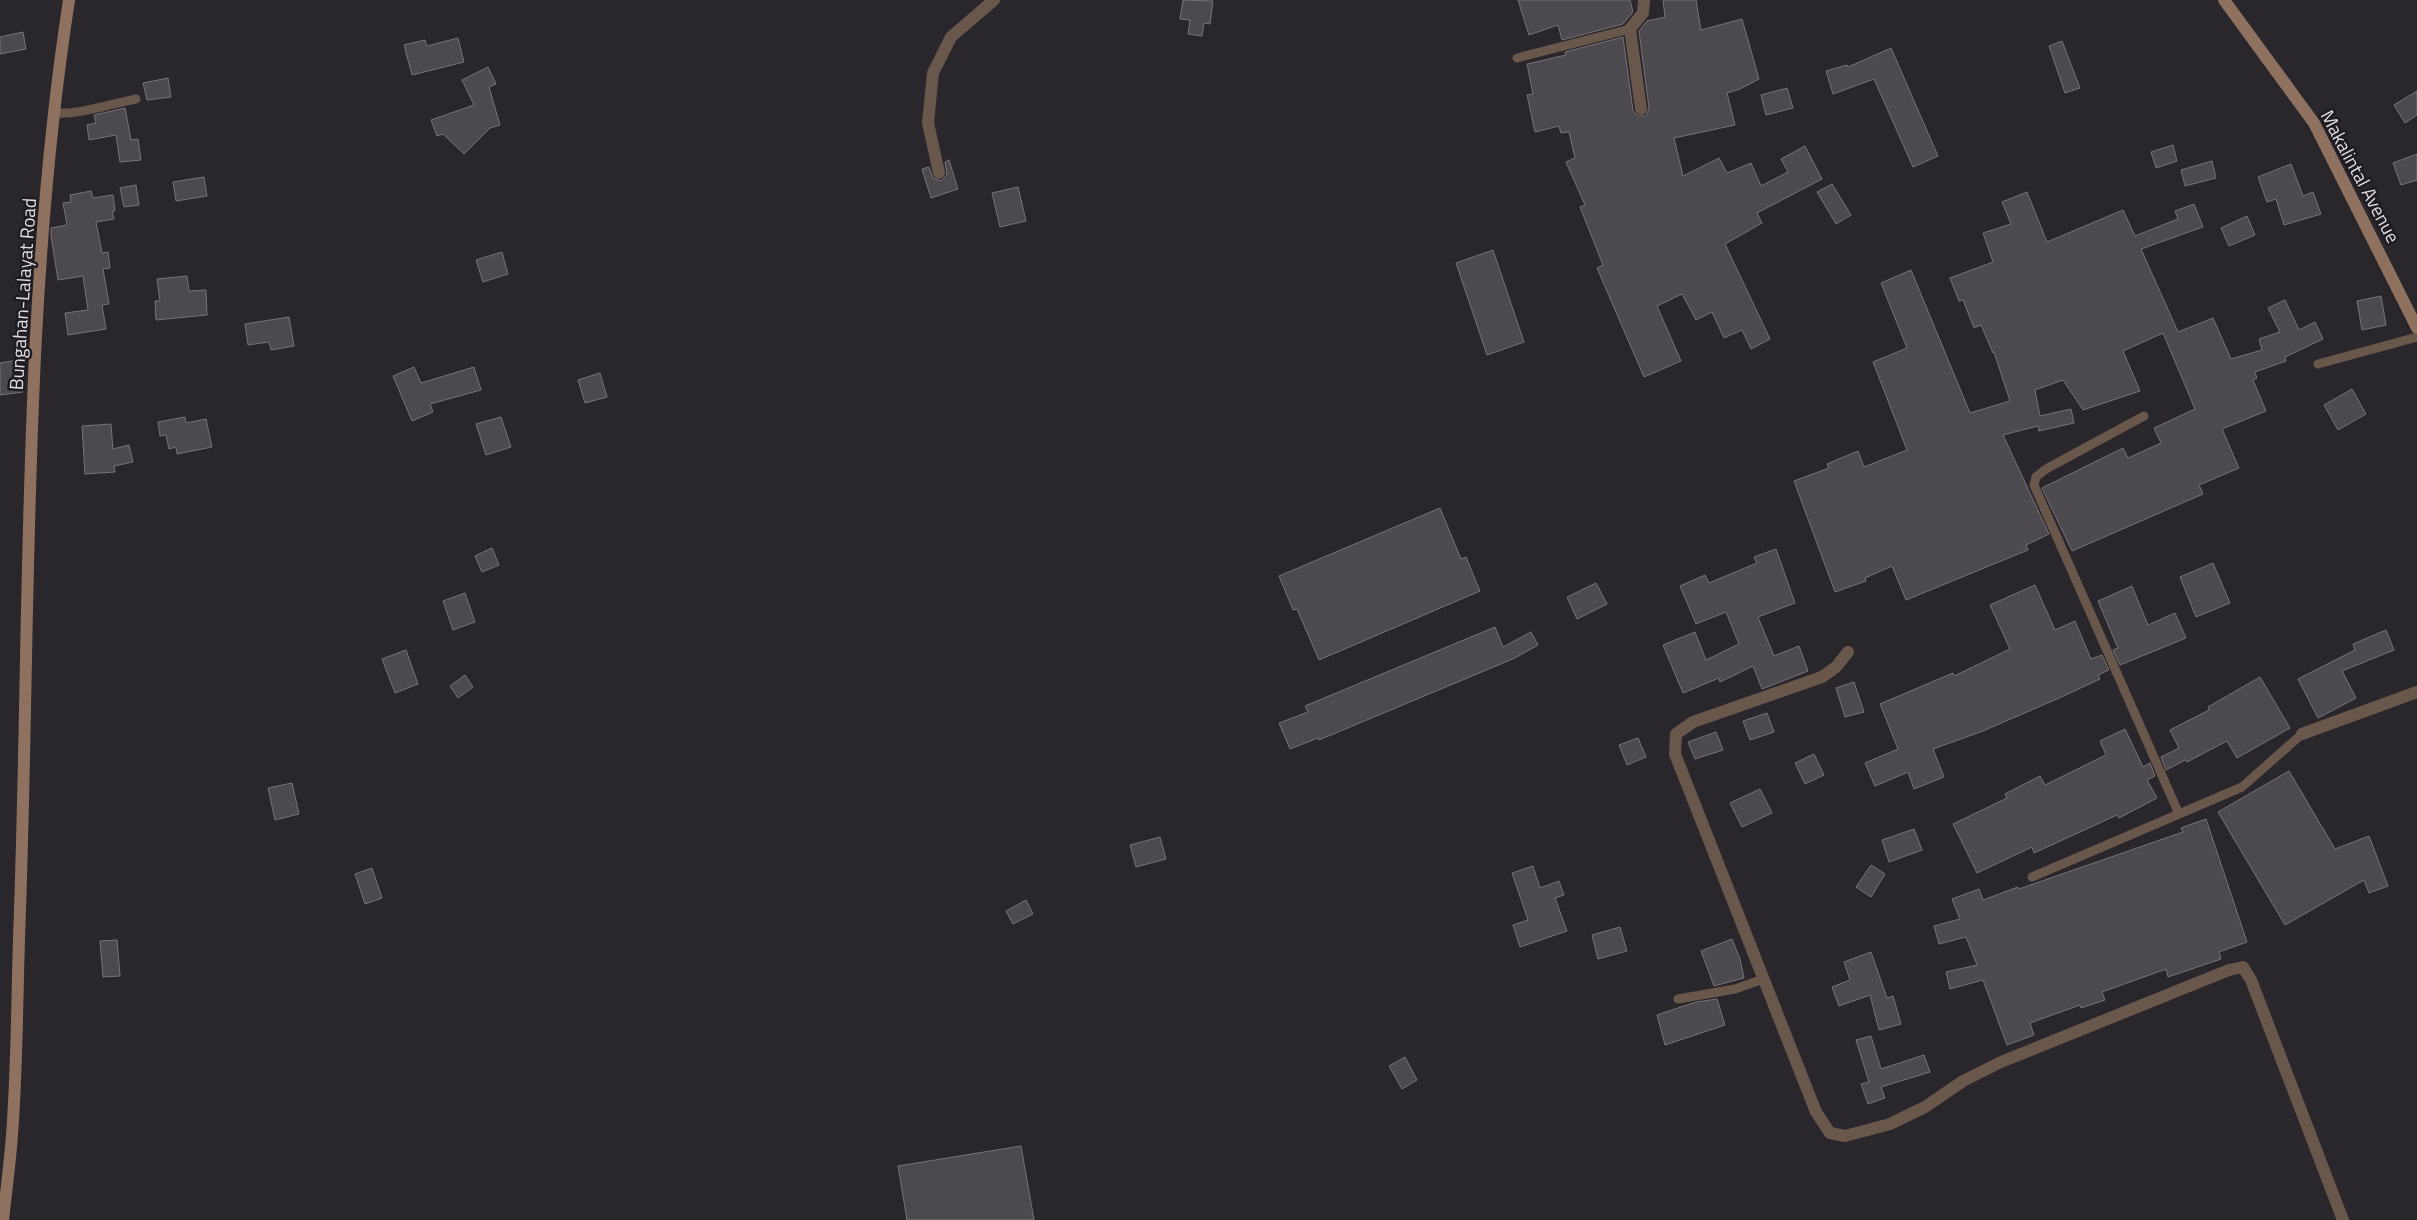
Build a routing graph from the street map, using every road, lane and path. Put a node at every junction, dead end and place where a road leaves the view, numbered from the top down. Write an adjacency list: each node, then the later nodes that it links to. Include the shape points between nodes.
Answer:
1 (70, 0): 9 (street, Bungahan-Lalayat Road)
2 (994, 0): 10 (street, via 951,37 933,73 928,123)
3 (1644, 0): 5 (street, via 1643,14)
4 (2224, 0): 11 (street, Makalintal Avenue, via 2314,123)
5 (1630, 29): 6 (lane); 8 (street)
6 (1518, 58)
7 (136, 99): 9 (lane, via 72,114)
8 (1641, 109)
9 (54, 113): 22 (street, Bungahan-Lalayat Road, via 39,293 12,1135)
10 (939, 173)
11 (2417, 328)
12 (2417, 337): 13 (lane)
13 (2318, 364)
14 (2144, 416): 18 (lane, via 2046,469 2036,476 2034,485)
15 (1848, 652): 20 (street, via 1822,677 1693,722 1676,734 1676,754)
16 (2417, 692): 17 (street)
17 (2302, 734): 18 (lane, via 2242,787)
18 (2179, 814): 19 (lane)
19 (2032, 877)
20 (1763, 979): 21 (lane); 23 (street, via 1816,1112 1830,1133 1845,1136 1890,1124 2001,1062 2243,967)
21 (1678, 999)
22 (3, 1220)
23 (2343, 1220)

